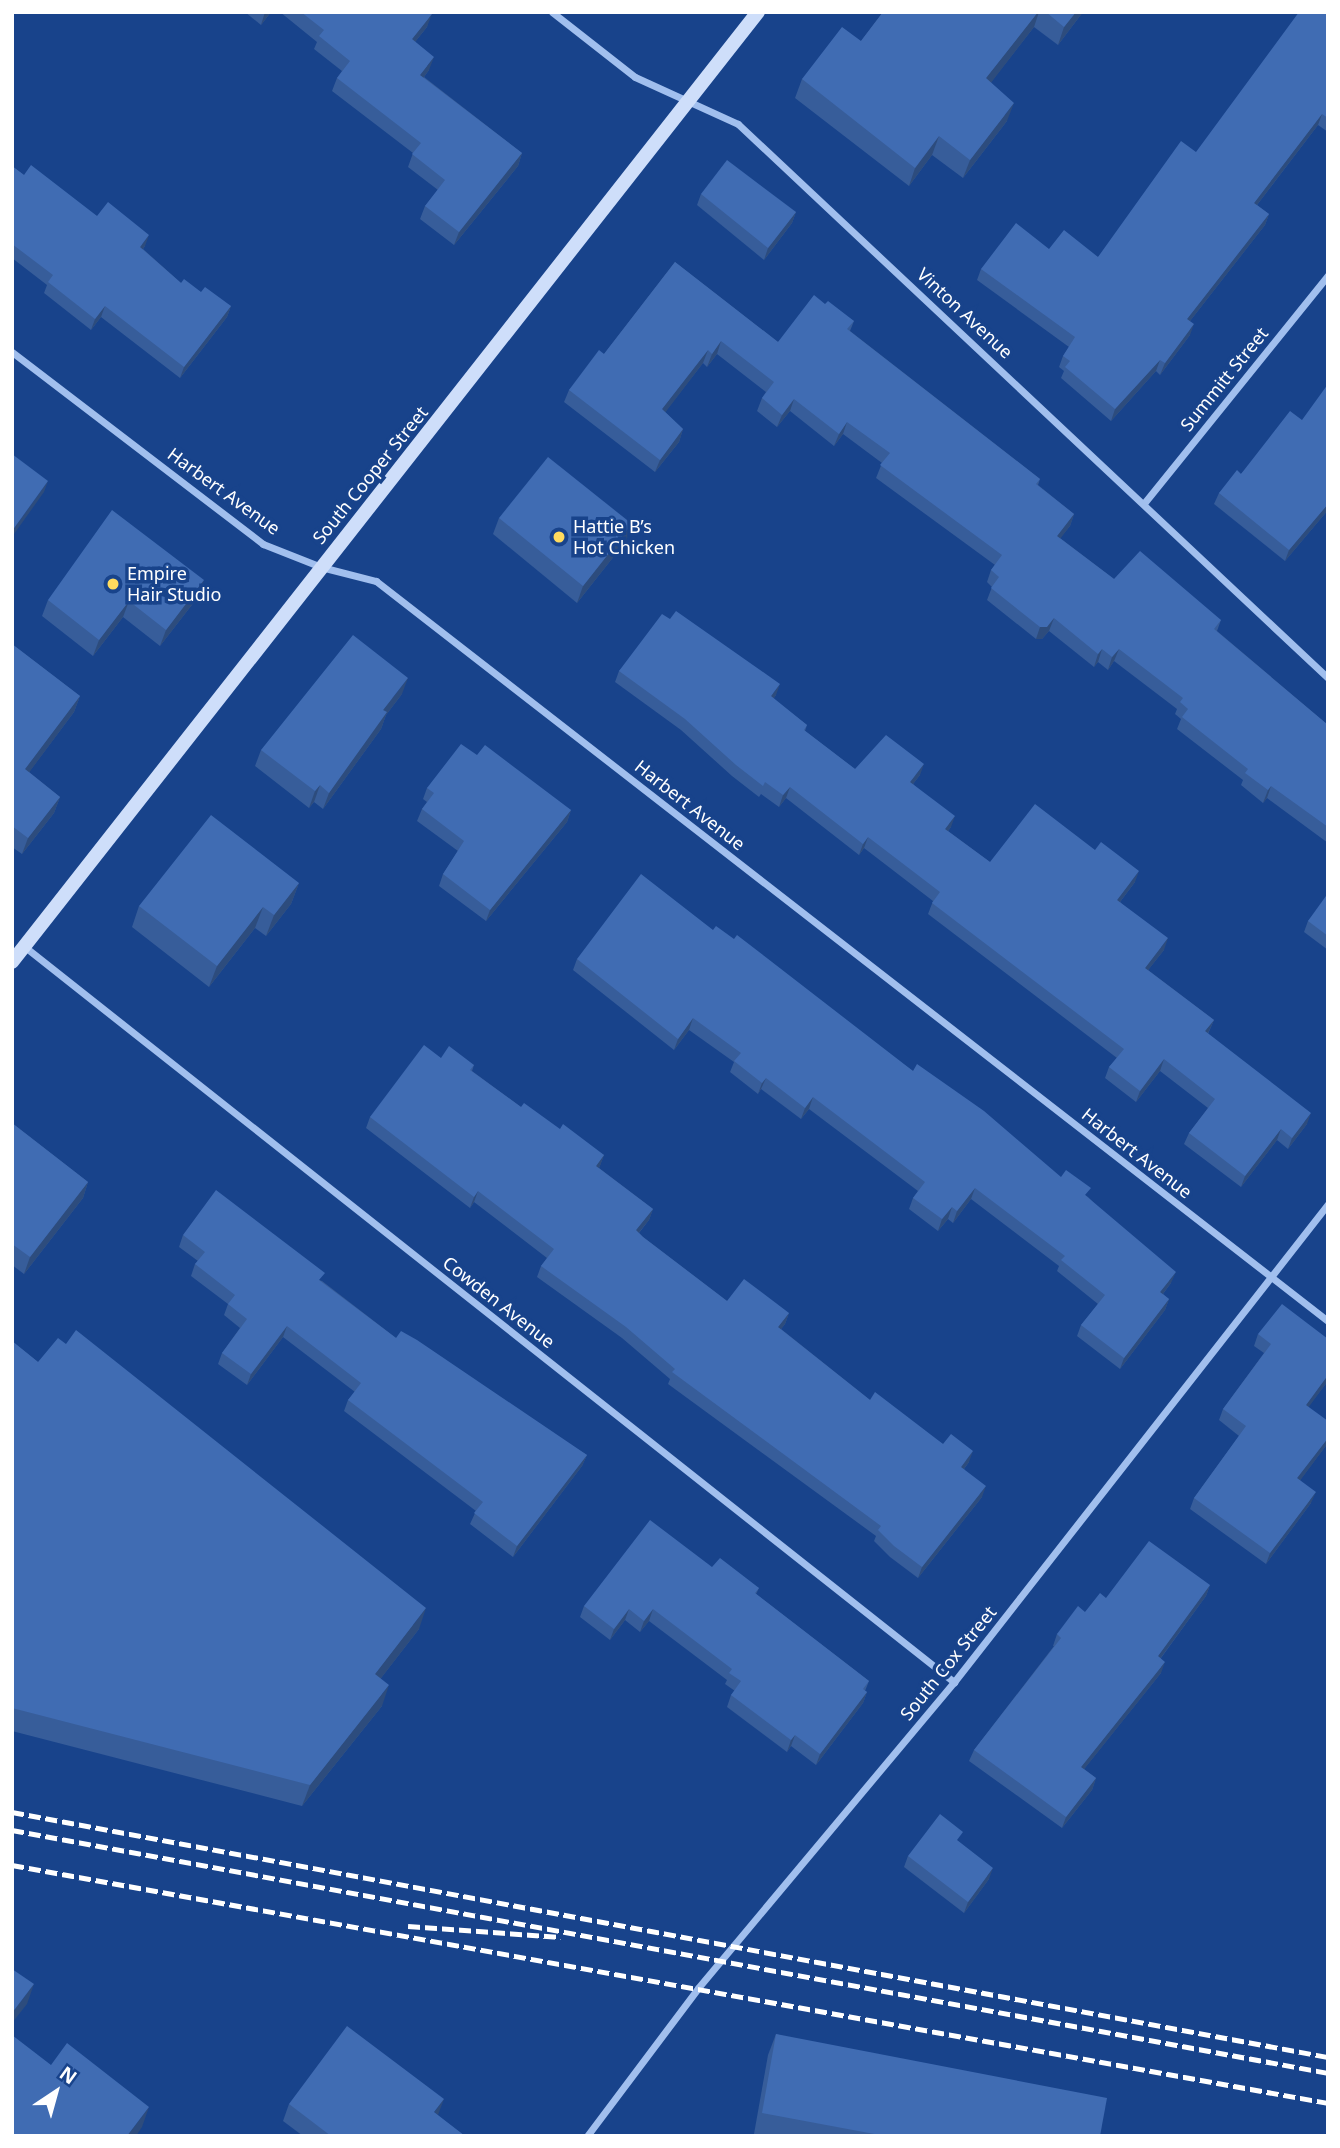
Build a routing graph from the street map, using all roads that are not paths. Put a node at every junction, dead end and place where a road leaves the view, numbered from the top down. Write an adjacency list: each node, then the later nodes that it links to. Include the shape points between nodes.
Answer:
1 (552, 12): 3 (street, Vinton Avenue, via 635,76)
2 (758, 12): 3 (main road, South Cooper Street)
3 (688, 100): 6 (street, Vinton Avenue, via 738,124); 7 (main road, South Cooper Street)
4 (1328, 275): 6 (street, Summitt Street)
5 (12, 352): 7 (street, Harbert Avenue, via 263,544)
6 (1145, 502): 8 (street, Vinton Avenue)
7 (321, 567): 9 (main road, South Cooper Street); 12 (street, Harbert Avenue, via 376,581)
8 (1328, 678)
9 (25, 947): 10 (main road, South Cooper Street); 14 (street, Cowden Avenue)
10 (12, 962)
11 (1328, 1204): 12 (street, South Cox Street)
12 (1272, 1278): 13 (street, Harbert Avenue); 14 (street, South Cox Street)
13 (1328, 1321)
14 (954, 1682): 15 (street, South Cox Street, via 698,1988)
15 (587, 2136)

